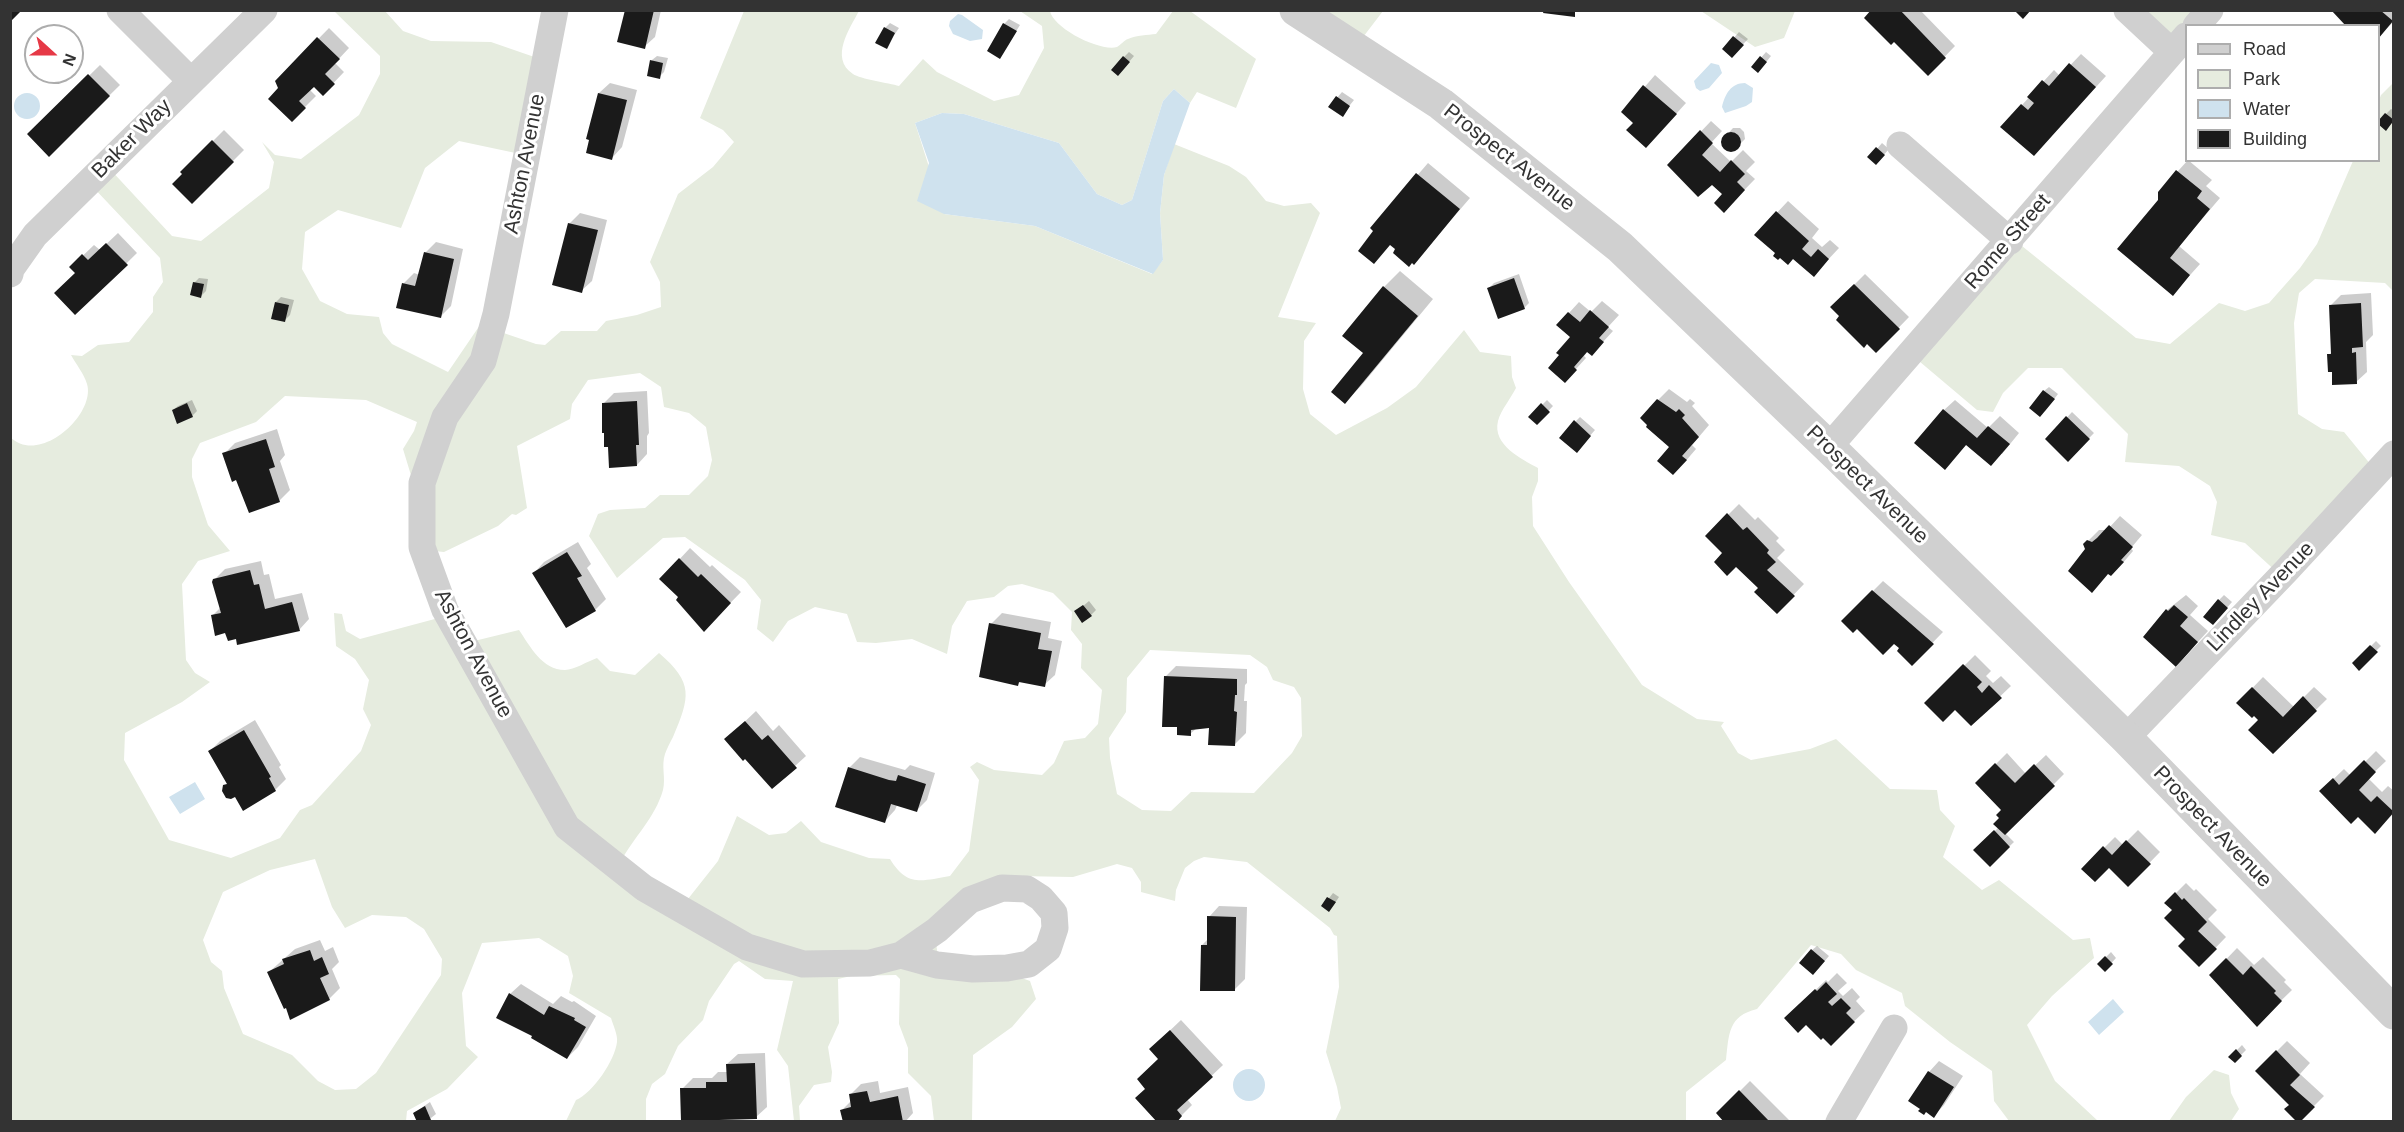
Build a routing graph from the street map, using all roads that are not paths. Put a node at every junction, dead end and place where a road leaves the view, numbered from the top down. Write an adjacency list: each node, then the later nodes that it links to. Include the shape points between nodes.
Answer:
1 (120, 10): 9 (street)
2 (264, 10): 9 (street, Baker Way)
3 (555, 10): 16 (street, Ashton Avenue, via 496,314 483,361 445,417 422,483 422,547 429,568 445,610 567,827 644,888 747,947 804,964 870,963)
4 (1296, 10): 13 (street, Prospect Avenue, via 1441,104 1620,247)
5 (2127, 10): 8 (street)
6 (2210, 10): 7 (street)
7 (2198, 24)
8 (2179, 44): 11 (street, Rome Street)
9 (191, 81): 12 (street, Baker Way, via 35,235)
10 (1900, 145): 11 (street)
11 (2010, 241): 13 (street, Rome Street)
12 (10, 274)
13 (1828, 448): 15 (street, Prospect Avenue)
14 (2394, 453): 15 (street, Lindley Avenue)
15 (2126, 738): 17 (street, Prospect Avenue)
16 (901, 955): 16 (street, Ashton Avenue, via 973,969 1029,964 1048,949 1055,928 1054,913 1027,890 1002,888 970,900)
17 (2394, 1013)
18 (1894, 1028): 19 (street)
19 (1839, 1122)

